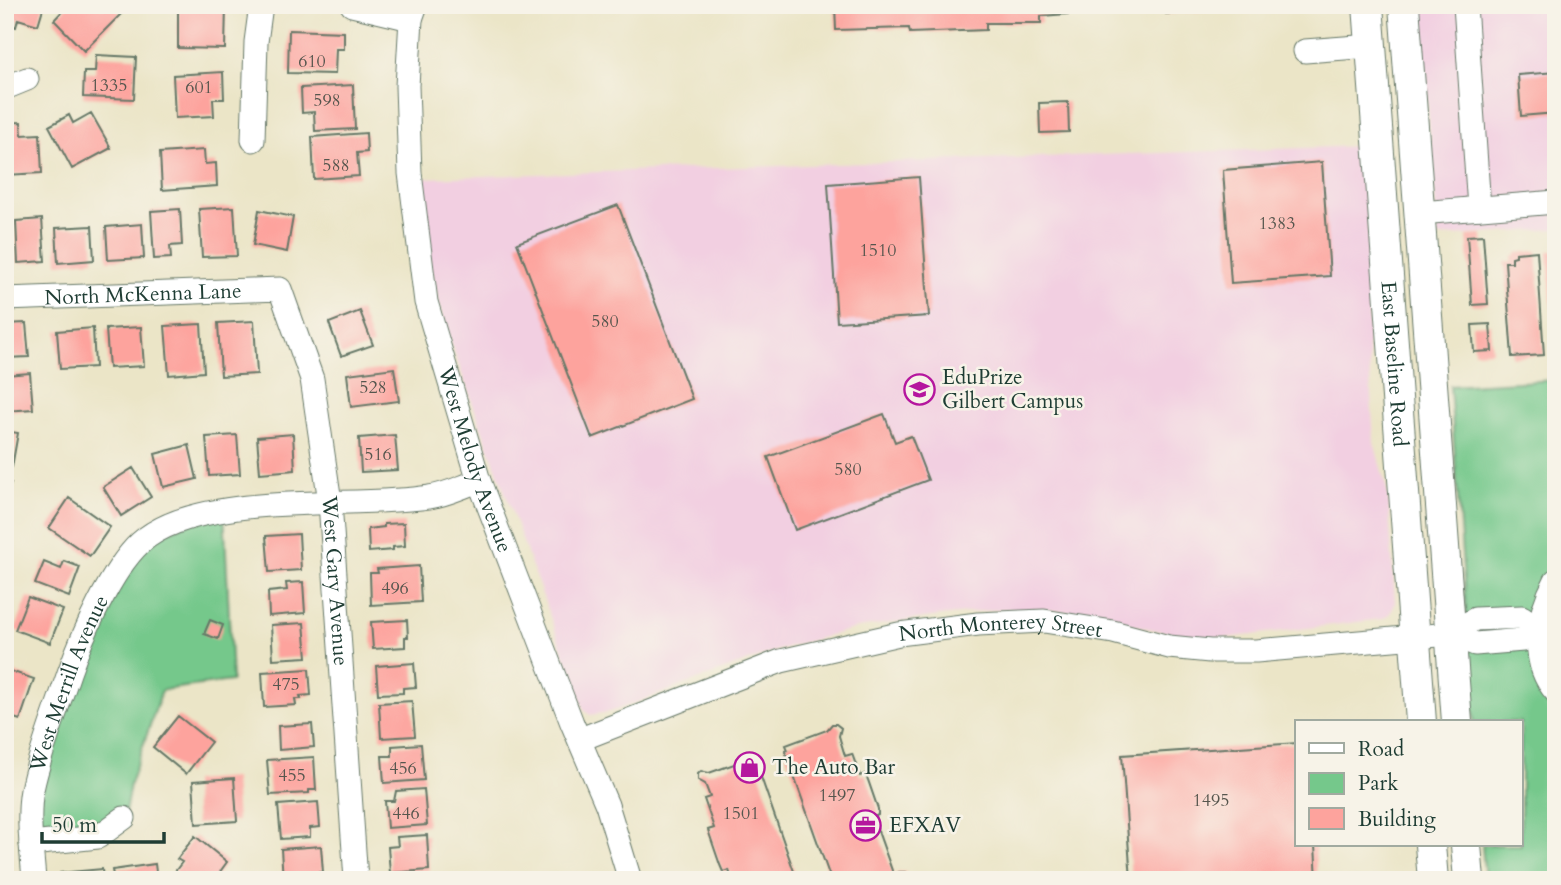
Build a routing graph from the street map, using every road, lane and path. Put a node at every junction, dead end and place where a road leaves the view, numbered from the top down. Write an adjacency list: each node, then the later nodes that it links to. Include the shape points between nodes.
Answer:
1 (261, 5): 11 (street)
2 (352, 5): 6 (street)
3 (1368, 5): 7 (main road, East Baseline Road)
4 (1404, 5): 14 (main road, East Baseline Road)
5 (1465, 5): 13 (street)
6 (414, 12): 17 (street, West Melody Avenue, via 407,86 410,173 426,302)
7 (1371, 46): 8 (street); 21 (main road, East Baseline Road)
8 (1305, 51)
9 (27, 79): 10 (street)
10 (5, 88)
11 (253, 140)
12 (1556, 202): 13 (street)
13 (1479, 208): 14 (street)
14 (1420, 213): 21 (main road, East Baseline Road)
15 (280, 289): 16 (street, North McKenna Lane); 18 (street, West Gary Avenue, via 312,379)
16 (5, 299)
17 (479, 481): 18 (street, via 430,497); 25 (street, West Melody Avenue)
18 (330, 502): 27 (street, West Merrill Avenue, via 215,510 174,522 140,543 114,577 80,642 32,791); 31 (street, West Gary Avenue)
19 (1556, 580): 20 (street)
20 (1538, 628): 21 (street, via 1523,640 1475,644); 22 (street, via 1541,662)
21 (1432, 635): 23 (main road, East Baseline Road); 24 (main road, East Baseline Road); 25 (street, North Monterey Street, via 1210,651 1168,647 1044,621 978,624 899,634 781,661)
22 (1556, 692)
23 (1421, 720)
24 (1456, 720)
25 (581, 739): 32 (street, West Melody Avenue)
26 (124, 818): 27 (street, via 98,837)
27 (31, 844): 30 (street, West Merrill Avenue)
28 (1430, 846): 33 (main road)
29 (1466, 846): 34 (main road)
30 (34, 880)
31 (356, 880)
32 (630, 880)
33 (1433, 880)
34 (1469, 880)

